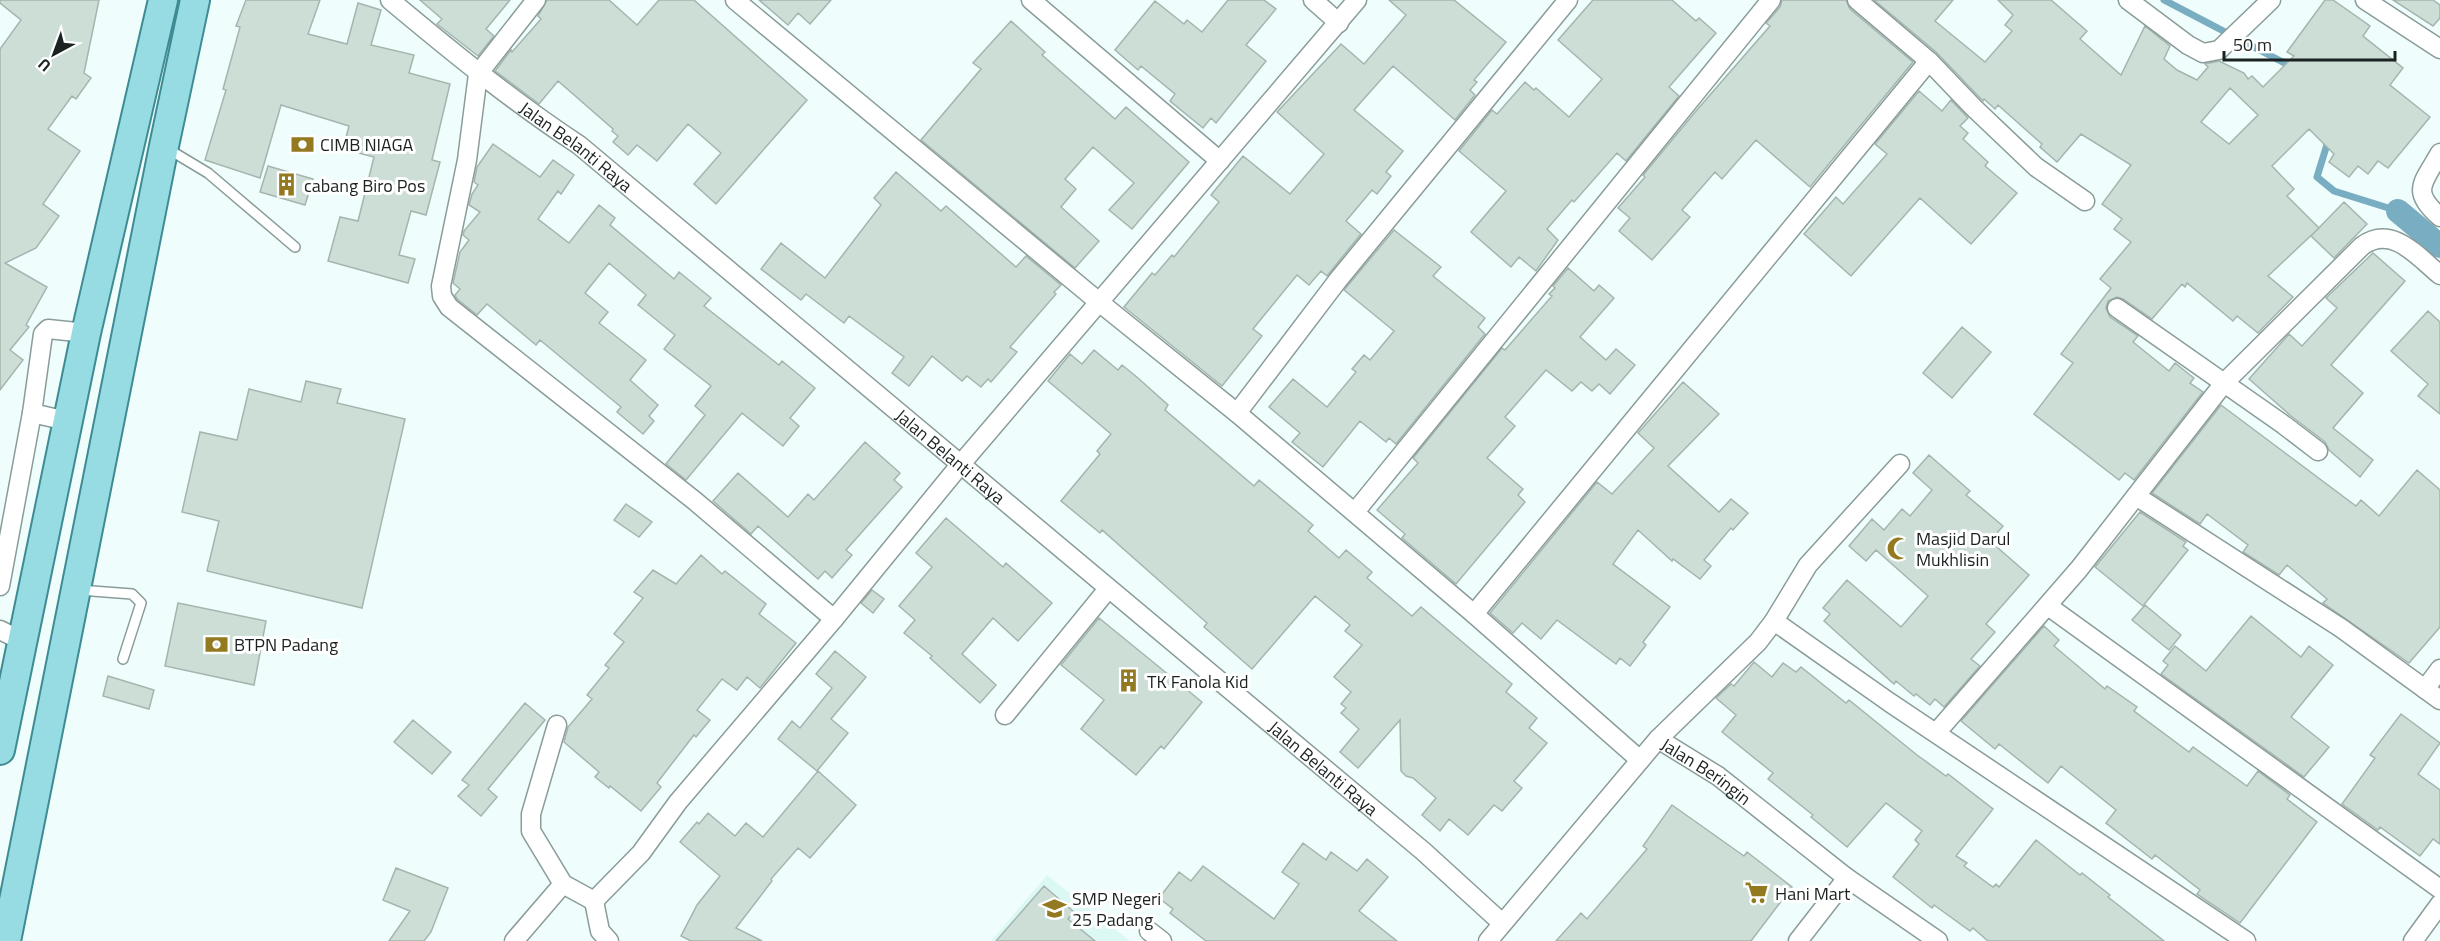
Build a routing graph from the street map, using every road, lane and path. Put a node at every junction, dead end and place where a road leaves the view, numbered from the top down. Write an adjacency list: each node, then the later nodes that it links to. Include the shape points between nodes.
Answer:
1 (163, 0): 28 (main road)
2 (195, 0): 19 (main road)
3 (390, 0): 18 (street, Jalan Belanti Raya)
4 (536, 0): 18 (street)
5 (735, 0): 26 (street)
6 (1031, 0): 21 (street)
7 (1313, 0): 15 (street)
8 (1357, 0): 15 (street)
9 (1568, 0): 31 (street, via 1338,280)
10 (1771, 0): 37 (street)
11 (1857, 0): 17 (street)
12 (2128, 0): 13 (street, via 2203,53 2219,50)
13 (2271, 0)
14 (2365, 0): 16 (street)
15 (1339, 23): 21 (street)
16 (2440, 49)
17 (1929, 61): 22 (street, via 2036,167); 42 (street)
18 (478, 74): 35 (street, Jalan Belanti Raya, via 579,145); 43 (street, via 467,160 441,286 449,307 695,501)
19 (164, 146): 24 (lane, via 208,173); 40 (main road)
20 (2440, 153): 23 (street, via 2421,194)
21 (1221, 161): 26 (street)
22 (2085, 201)
23 (2440, 217)
24 (295, 248)
25 (2440, 275): 29 (street, via 2402,243 2386,237 2373,238)
26 (1098, 302): 31 (street); 35 (street)
27 (2117, 308): 29 (street)
28 (86, 333): 30 (street, via 48,329 44,332); 32 (main road)
29 (2224, 384): 33 (street); 36 (street)
30 (32, 413): 32 (street); 38 (street)
31 (1237, 413): 37 (street)
32 (67, 421): 45 (main road)
33 (2318, 451)
34 (1900, 464): 44 (street, via 1808,565)
35 (960, 465): 39 (street, Jalan Belanti Raya); 43 (street)
36 (2136, 496): 41 (street); 48 (street, via 2341,628)
37 (1355, 512): 42 (street)
38 (0, 586)
39 (1108, 589): 50 (street); 61 (street, Jalan Belanti Raya, via 1423,851)
40 (76, 590): 46 (lane, via 132,594 141,603); 62 (main road)
41 (2048, 606): 52 (street); 58 (street)
42 (1474, 614): 55 (street)
43 (834, 619): 59 (street, via 678,802 641,853)
44 (1774, 621): 52 (street); 53 (street, via 1758,642)
45 (12, 636): 54 (main road)
46 (123, 659)
47 (2440, 669): 48 (street)
48 (2425, 689): 49 (street)
49 (2440, 700)
50 (1005, 715)
51 (557, 725): 57 (street, via 531,814 531,831)
52 (1936, 733): 68 (street)
53 (1658, 739): 55 (street, Jalan Beringin); 56 (street, Jalan Beringin, via 1718,776)
54 (0, 750)
55 (1640, 760): 61 (street, Jalan Beringin)
56 (1847, 878): 66 (street); 67 (street, Jalan Beringin)
57 (563, 884): 59 (street); 63 (street)
58 (2440, 889)
59 (594, 901): 64 (street, via 600,931)
60 (2440, 904): 69 (street)
61 (1503, 923): 65 (street, Jalan Beringin)
62 (6, 941)
63 (514, 941)
64 (609, 941)
65 (1488, 941)
66 (1798, 941)
67 (1938, 941)
68 (2246, 941)
69 (2414, 941)

